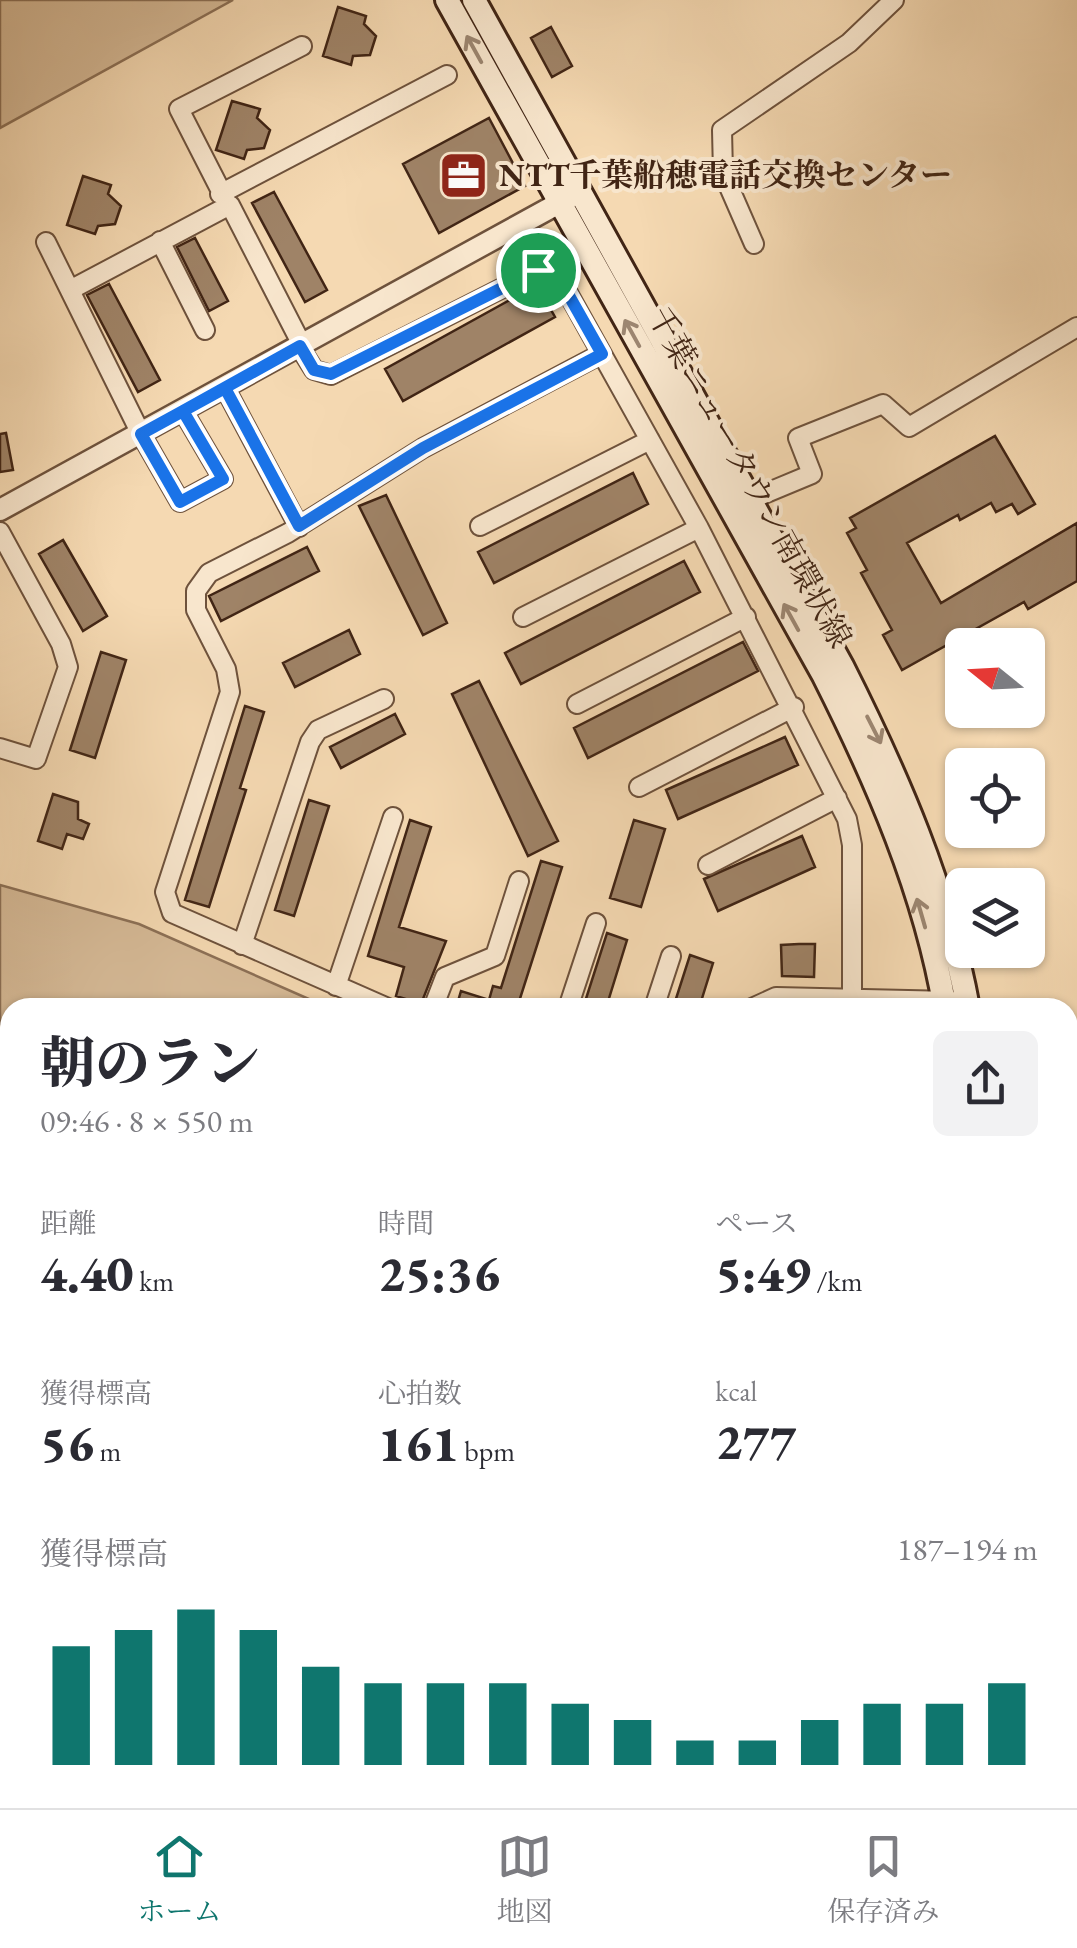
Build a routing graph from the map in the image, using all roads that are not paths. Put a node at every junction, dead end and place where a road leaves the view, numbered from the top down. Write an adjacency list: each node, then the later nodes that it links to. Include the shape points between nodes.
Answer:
1 (447, 0): 6 (main road, 千葉ニュータウン南環状線, one-way to 1)
2 (474, 0): 6 (main road, 千葉ニュータウン南環状線)
3 (894, 0): 10 (street, via 849,43 722,130 723,173)
4 (302, 46): 7 (street, via 178,109)
5 (447, 75): 7 (street)
6 (570, 197): 14 (street); 20 (main road, 千葉ニュータウン南環状線)
7 (225, 200): 8 (street); 14 (street)
8 (160, 241): 11 (street); 13 (street)
9 (46, 242): 11 (street)
10 (754, 244)
11 (70, 290): 18 (street)
12 (1077, 327): 20 (street, via 909,427 883,404 798,438 812,474)
13 (204, 330)
14 (301, 346): 15 (street, via 314,370 331,374 544,270 559,278); 16 (street)
15 (602, 354): 19 (street); 22 (street, via 423,448)
16 (225, 388): 17 (street); 22 (street)
17 (183, 411): 18 (street); 18 (street, via 223,479 180,502)
18 (141, 434): 21 (street)
19 (650, 440): 23 (street); 24 (street)
20 (740, 503): 48 (main road, 千葉ニュータウン南環状線, via 888,758 929,859)
21 (0, 510)
22 (299, 526): 38 (street, via 209,573 196,591 196,610 230,692 166,904 172,913)
23 (480, 526)
24 (699, 528): 26 (street); 27 (street)
25 (0, 532): 31 (street, via 68,667 36,760)
26 (523, 617)
27 (746, 617): 29 (street); 30 (street)
28 (384, 699): 38 (street, via 315,734)
29 (577, 704)
30 (794, 707): 32 (street); 33 (street)
31 (0, 748)
32 (639, 787)
33 (837, 798): 35 (street); 41 (street, via 852,845)
34 (393, 817): 40 (street)
35 (708, 866)
36 (519, 881): 43 (street, via 494,956 445,977)
37 (596, 923): 44 (street)
38 (242, 945): 40 (street)
39 (671, 956): 45 (street)
40 (336, 986): 42 (street)
41 (852, 996): 46 (street); 47 (street)
42 (364, 998)
43 (437, 998)
44 (571, 998)
45 (657, 998)
46 (774, 998)
47 (878, 998)
48 (955, 998)

